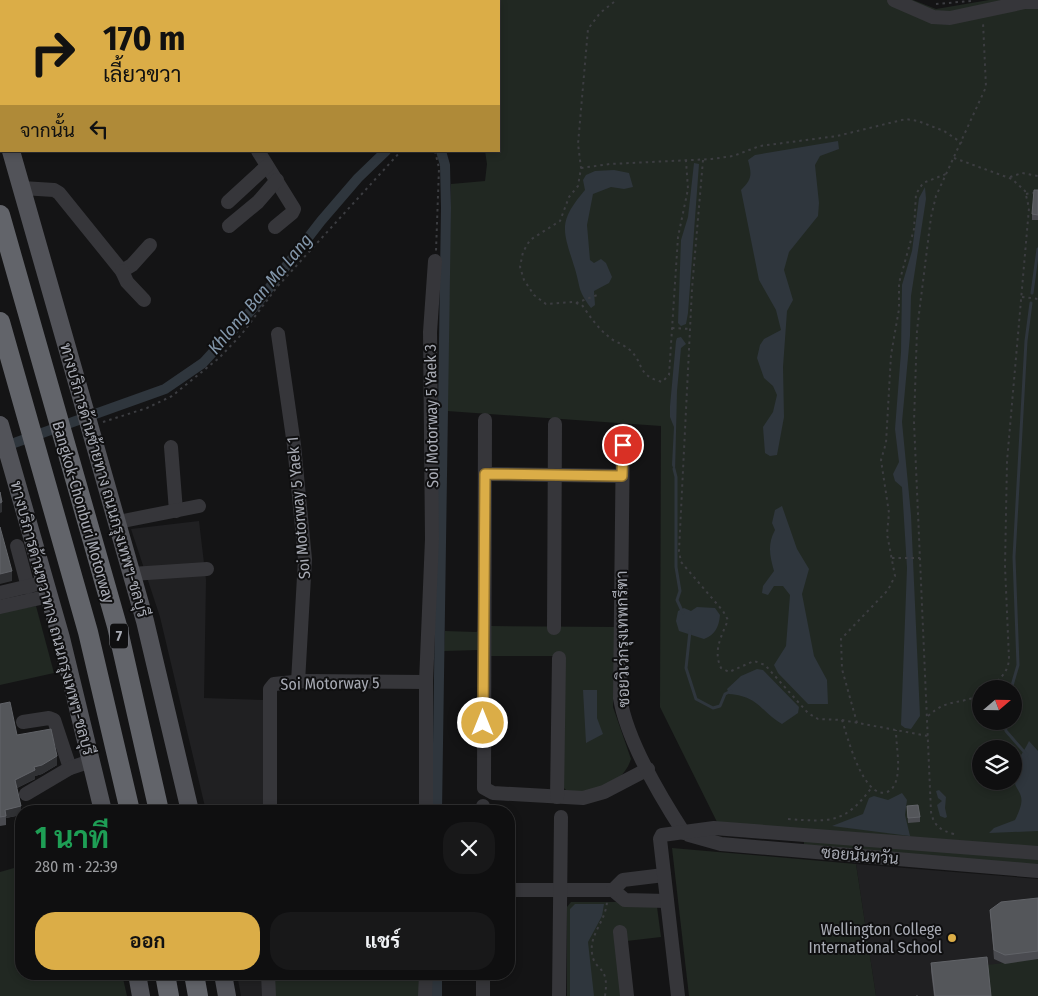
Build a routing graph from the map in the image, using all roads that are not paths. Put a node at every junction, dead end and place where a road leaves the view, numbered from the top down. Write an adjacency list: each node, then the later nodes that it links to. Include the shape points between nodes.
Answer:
1 (894, 0): 3 (street, via 933,17 950,18)
2 (1038, 2): 3 (street)
3 (978, 6)
4 (11, 152): 8 (main road, ทางบริการด้านซ้ายทาง ถนนกรุงเทพฯ-ชลบุรี)
5 (259, 152): 6 (street)
6 (267, 166): 7 (street); 9 (street)
7 (276, 180): 11 (street, via 258,202); 12 (street, via 294,209)
8 (22, 188): 15 (street, via 59,193); 29 (main road, ทางบริการด้านซ้ายทาง ถนนกรุงเทพฯ-ชลบุรี)
9 (228, 202)
10 (0, 215): 49 (highway, Bangkok-Chonburi Motorway / 7, via 117,626)
11 (229, 226)
12 (276, 227)
13 (150, 245): 15 (street)
14 (435, 260): 40 (street, Soi Motorway 5 Yaek 3, via 430,332 432,539)
15 (122, 271): 16 (street, via 127,282)
16 (144, 300)
17 (0, 322): 48 (highway, Bangkok-Chonburi Motorway / 7, via 88,632)
18 (278, 334): 39 (street, Soi Motorway 5 Yaek 1, via 294,445 305,559)
19 (486, 420): 24 (street)
20 (555, 424): 25 (street)
21 (0, 425): 34 (main road, ทางบริการด้านขวาทาง ถนนกรุงเทพฯ-ชลบุรี)
22 (623, 430): 26 (street, ซอยวิเว่กรุงเทพกรีฑา)
23 (171, 448): 28 (street)
24 (485, 474): 25 (street); 46 (street, via 484,788 493,793)
25 (555, 475): 26 (street); 37 (street)
26 (622, 476): 44 (street, ซอยวิเว่กรุงเทพกรีฑา, via 620,698 631,736)
27 (199, 506): 28 (street)
28 (176, 511): 29 (street)
29 (118, 522): 32 (main road, ทางบริการด้านซ้ายทาง ถนนกรุงเทพฯ-ชลบุรี)
30 (17, 546): 33 (street)
31 (207, 569): 32 (street)
32 (132, 574): 50 (main road, ทางบริการด้านซ้ายทาง ถนนกรุงเทพฯ-ชลบุรี)
33 (28, 587): 34 (street); 35 (street)
34 (48, 589): 36 (street); 42 (main road, ทางบริการด้านขวาทาง ถนนกรุงเทพฯ-ชลบุรี)
35 (0, 593)
36 (0, 607)
37 (554, 628)
38 (559, 658): 46 (street)
39 (298, 682): 40 (street, Soi Motorway 5); 51 (street, Soi Motorway 5, via 277,682 270,689)
40 (426, 682): 52 (street, Soi Motorway 5 Yaek 3)
41 (23, 722): 43 (street, via 54,720)
42 (91, 761): 43 (street); 47 (main road, ทางบริการด้านขวาทาง ถนนกรุงเทพฯ-ชลบุรี)
43 (70, 768): 45 (street)
44 (648, 768): 46 (street, via 594,796); 54 (street, ซอยวิเว่กรุงเทพกรีฑา)
45 (26, 794)
46 (557, 797)
47 (102, 805)
48 (129, 805)
49 (159, 805)
50 (189, 805)
51 (270, 805)
52 (426, 805)
53 (561, 817): 61 (street)
54 (684, 833): 55 (street, ซอยนันทวัน, via 714,828); 56 (street, ซอยนันทวัน, via 721,844); 59 (street, ซอยนันทวัน, via 668,832 660,839)
55 (775, 833): 56 (street); 57 (street, ซอยนันทวัน)
56 (773, 848): 58 (street, ซอยนันทวัน)
57 (1038, 853)
58 (1038, 871)
59 (664, 876): 62 (street, via 623,880); 63 (street, ซอยนันทวัน)
60 (515, 890): 61 (street)
61 (560, 890): 62 (street); 79 (street)
62 (610, 890): 63 (street, via 626,900)
63 (667, 901): 81 (street, ซอยนันทวัน)
64 (620, 932): 80 (street)
65 (138, 980): 72 (main road)
66 (166, 980): 73 (highway)
67 (195, 980): 74 (highway)
68 (224, 980): 75 (main road)
69 (268, 980): 76 (street)
70 (426, 980): 77 (street)
71 (483, 980): 78 (street)
72 (141, 996)
73 (169, 996)
74 (198, 996)
75 (228, 996)
76 (269, 996)
77 (426, 996)
78 (483, 996)
79 (559, 996)
80 (628, 996)
81 (678, 996)

